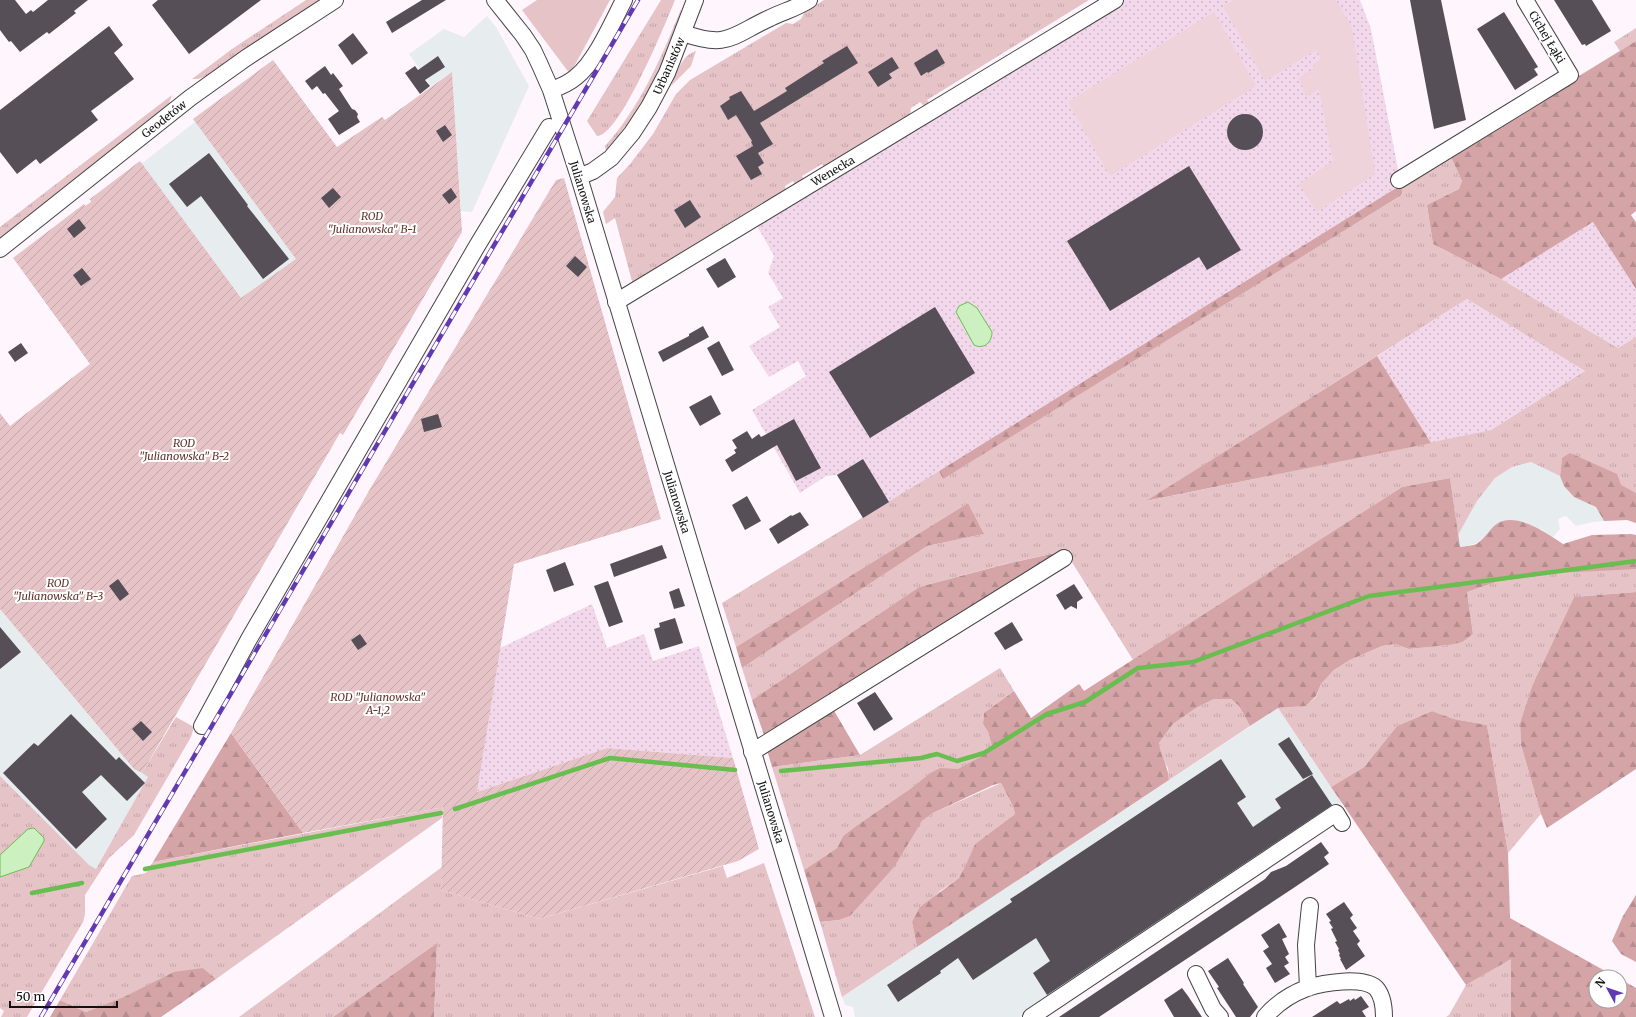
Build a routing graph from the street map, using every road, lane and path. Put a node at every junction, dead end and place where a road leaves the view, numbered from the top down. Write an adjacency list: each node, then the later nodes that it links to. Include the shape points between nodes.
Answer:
1 (334, 0): 13 (street, Geodetów, via 190,98)
2 (495, 0): 9 (street, Julianowska, via 533,50)
3 (624, 0): 9 (street, via 601,45 583,71)
4 (696, 0): 8 (street)
5 (809, 0): 8 (street, Urbanistów, via 720,41)
6 (1115, 0): 14 (street, Wenecka)
7 (1525, 0): 12 (street, Cichej Łąki, via 1570,74)
8 (683, 33): 11 (street, Urbanistów, via 659,90 632,133 611,158)
9 (551, 90): 11 (street, Julianowska)
10 (549, 127): 16 (street, via 249,639)
11 (579, 177): 14 (street, Julianowska)
12 (1399, 180)
13 (0, 249)
14 (616, 302): 17 (street, Julianowska)
15 (1064, 558): 17 (street)
16 (202, 726)
17 (752, 752): 22 (street, Julianowska)
18 (1342, 823): 23 (street, via 1336,813)
19 (1310, 906): 21 (street, via 1306,945)
20 (1196, 974): 24 (street, via 1213,1009)
21 (1308, 988): 25 (street, via 1280,1002); 26 (street, via 1355,981 1367,984 1376,988 1381,996)
22 (833, 1017)
23 (1031, 1017)
24 (1220, 1017)
25 (1264, 1017)
26 (1384, 1017)

